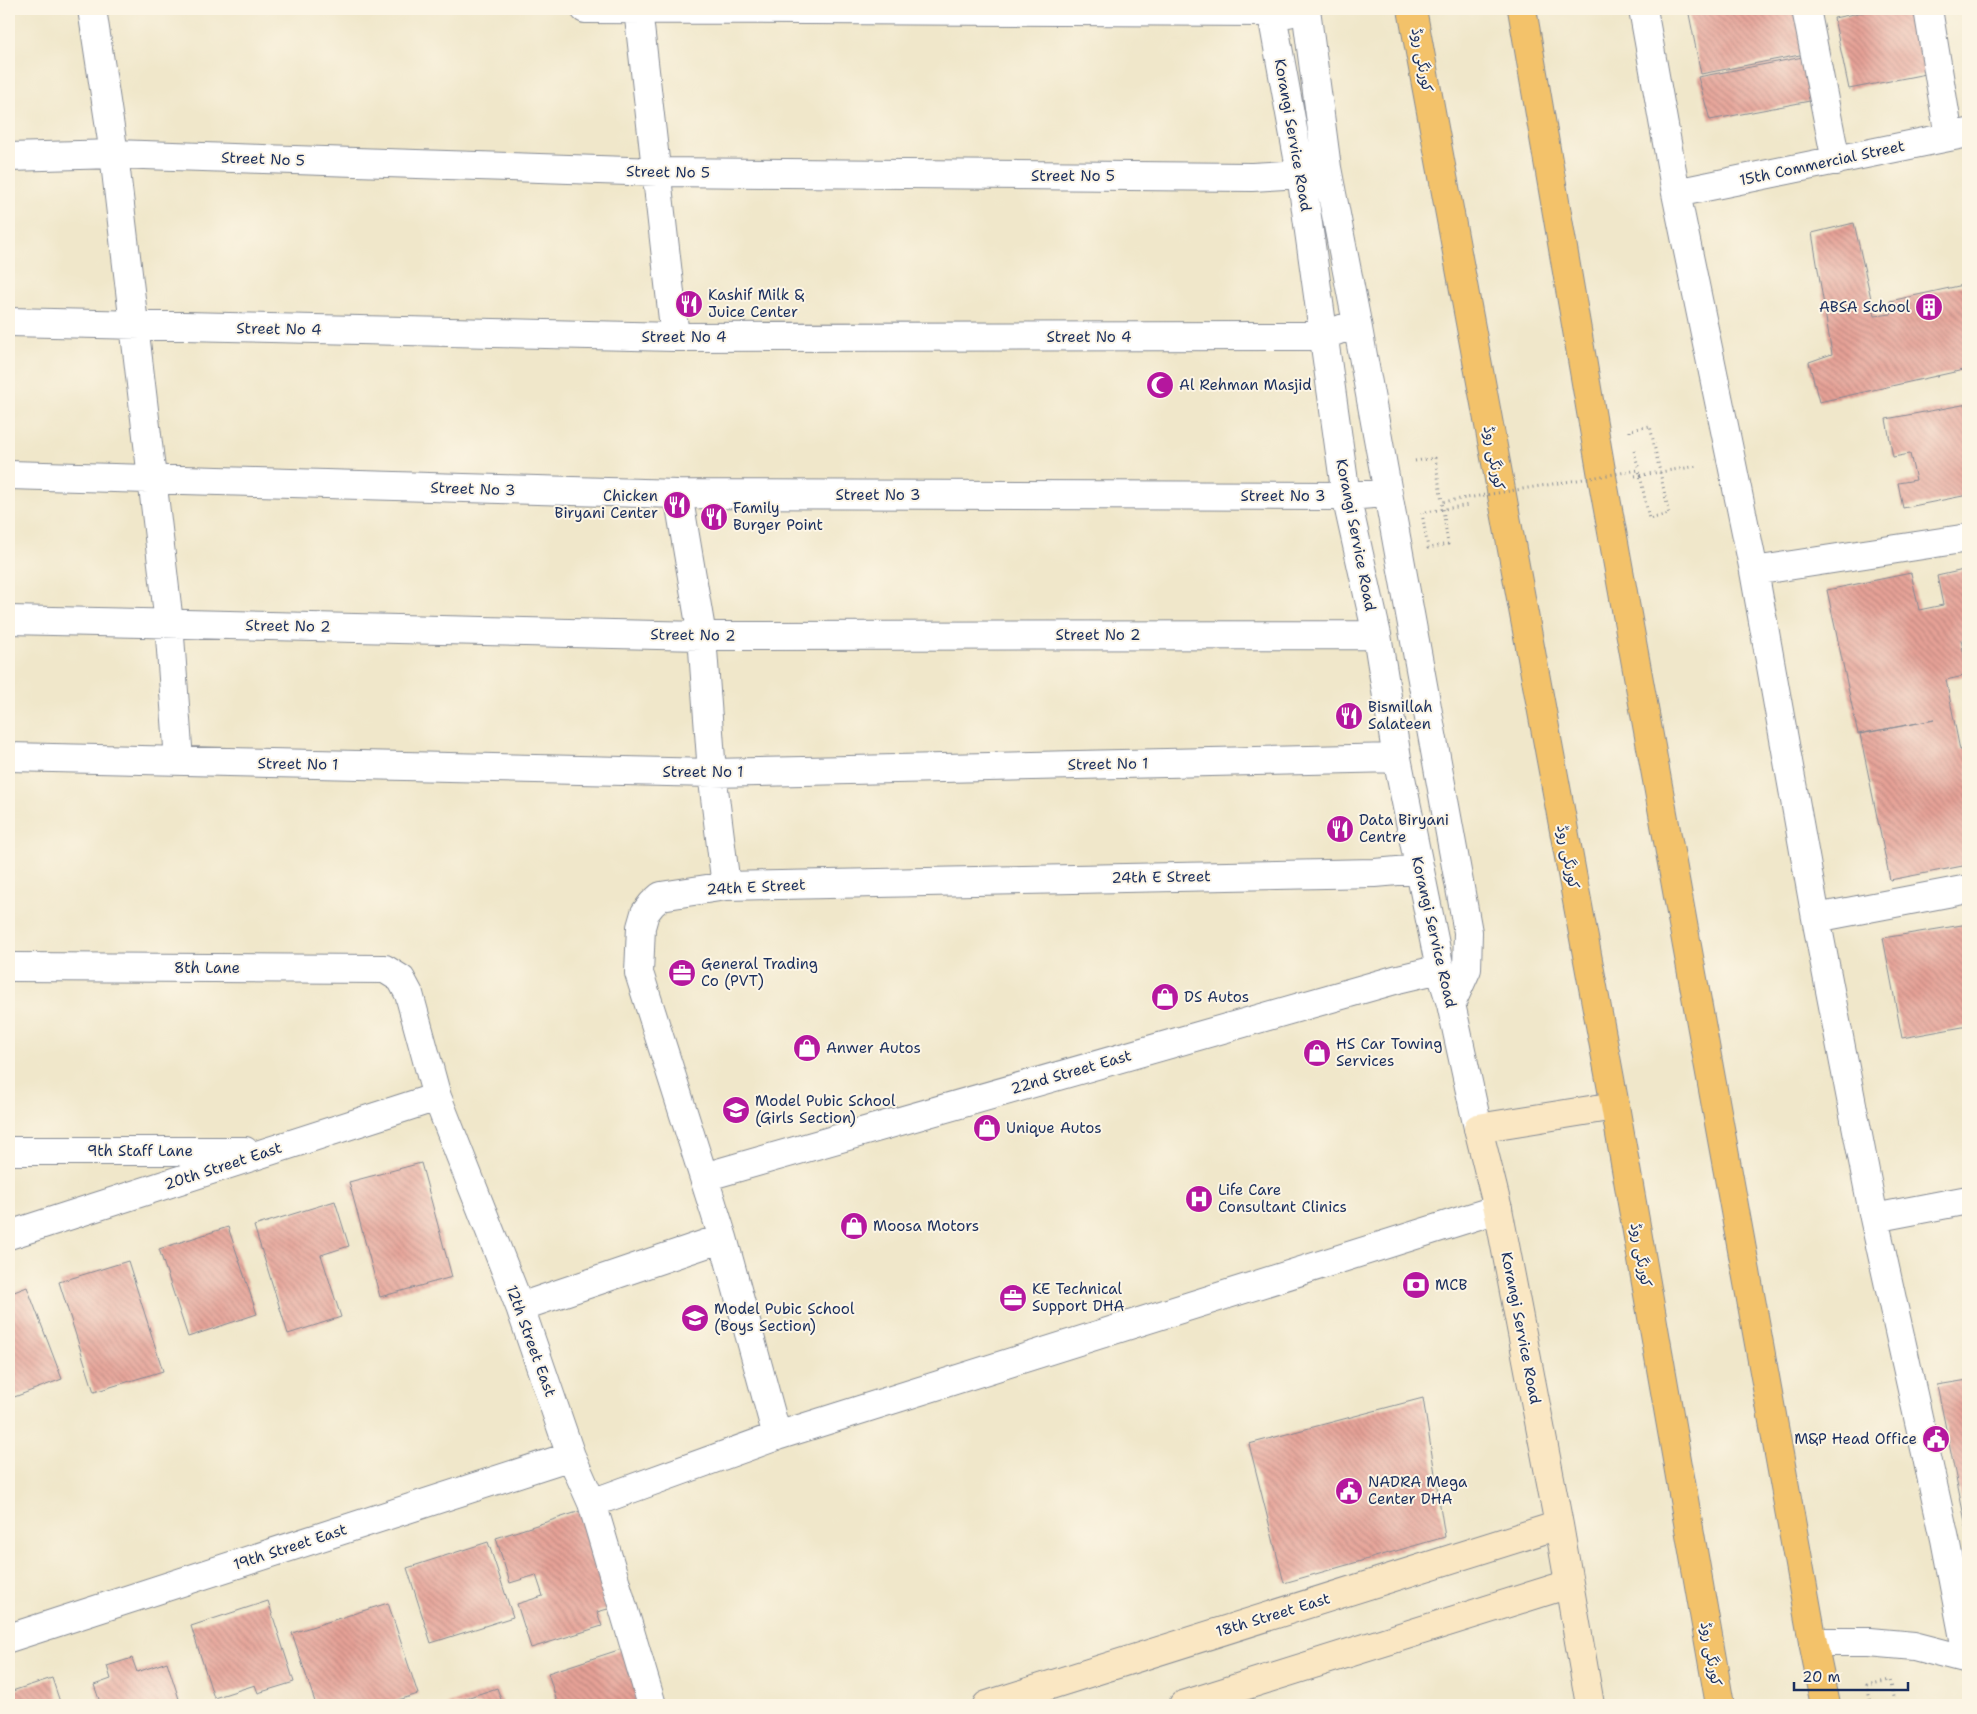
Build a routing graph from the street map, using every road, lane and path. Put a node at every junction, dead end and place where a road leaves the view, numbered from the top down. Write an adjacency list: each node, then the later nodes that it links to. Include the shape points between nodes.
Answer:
1 (92, 9): 12 (street)
2 (585, 9): 3 (street)
3 (638, 9): 9 (street); 16 (street)
4 (1412, 9): 34 (main road, کورنگی روڈ)
5 (1522, 9): 31 (main road)
6 (1643, 9): 17 (street)
7 (1806, 9): 14 (street)
8 (1928, 9): 11 (street)
9 (1271, 10): 10 (street); 15 (street, Korangi Service Road)
10 (1307, 12): 15 (street)
11 (1958, 135): 14 (street, 15th Commercial Street)
12 (114, 154): 13 (street, Street No 5); 16 (street, Street No 5); 20 (street)
13 (9, 157)
14 (1836, 161): 17 (street, 15th Commercial Street)
15 (1314, 171): 16 (street, Street No 5, via 1252,177); 19 (street); 21 (street, Korangi Service Road)
16 (658, 172): 22 (street)
17 (1676, 193): 25 (street)
18 (9, 322): 20 (street, Street No 4)
19 (1358, 323): 21 (street, Street No 4); 37 (street)
20 (134, 325): 22 (street, Street No 4); 30 (street)
21 (1323, 336): 22 (street, Street No 4); 33 (street, Korangi Service Road)
22 (675, 337)
23 (1632, 438): 28 (path, via 1630,430 1650,426)
24 (1633, 446): 27 (path)
25 (1732, 460): 28 (path); 40 (street)
26 (1416, 470): 35 (path, via 1414,461 1435,458)
27 (1639, 470): 28 (path, bridge, via 1649,518 1669,514); 35 (path, bridge)
28 (1660, 472): 31 (path)
29 (9, 476): 30 (street, Street No 3)
30 (152, 480): 32 (street, Street No 3); 42 (street)
31 (1603, 482): 75 (main road)
32 (678, 494): 33 (street, Street No 3); 44 (street)
33 (1346, 496): 37 (street, Street No 3); 43 (street, Korangi Service Road)
34 (1502, 500): 38 (path); 58 (main road, کورنگی روڈ)
35 (1442, 502): 38 (path, bridge, via 1448,544 1428,548)
36 (1421, 504): 38 (path)
37 (1390, 505): 38 (path); 56 (street, via 1468,932 1467,969)
38 (1422, 513)
39 (1968, 538): 40 (street)
40 (1754, 571): 52 (street)
41 (9, 620): 42 (street, Street No 2)
42 (169, 623): 44 (street, Street No 2); 47 (street)
43 (1376, 635): 44 (street, Street No 2); 46 (street, Korangi Service Road)
44 (702, 636): 48 (street)
45 (9, 757): 47 (street, Street No 1)
46 (1397, 758): 48 (street, Street No 1); 49 (street, Korangi Service Road)
47 (179, 761): 48 (street, Street No 1)
48 (712, 773): 50 (street)
49 (1420, 869): 50 (street, 24th E Street, via 1364,873); 54 (street, Korangi Service Road)
50 (726, 886): 62 (street, 24th E Street, via 661,896 645,913 639,942 639,973)
51 (1968, 889): 52 (street)
52 (1816, 918): 65 (street)
53 (9, 967): 55 (street, 8th Lane, via 385,969)
54 (1440, 969): 56 (street, Korangi Service Road); 62 (street, 22nd Street East)
55 (401, 980): 57 (street, 12th Street East, via 409,994)
56 (1451, 1004): 59 (street, Korangi Service Road)
57 (437, 1096): 61 (street, 20th Street East); 68 (street, 12th Street East)
58 (1614, 1106): 59 (street); 81 (main road, کورنگی روڈ)
59 (1478, 1128): 64 (street, Korangi Service Road)
60 (9, 1151): 61 (street, 9th Staff Lane)
61 (271, 1151): 66 (street, 20th Street East)
62 (704, 1177): 67 (street, 24th E Street)
63 (1968, 1200): 65 (street)
64 (1498, 1209): 69 (street); 72 (street, Korangi Service Road)
65 (1874, 1218): 76 (street, via 1945,1539)
66 (9, 1235)
67 (723, 1238): 68 (street); 69 (street, 24th E Street)
68 (520, 1307): 70 (street, 12th Street East)
69 (777, 1436): 71 (street)
70 (571, 1456): 71 (street, 12th Street East); 74 (street, 19th Street East)
71 (592, 1502): 77 (street, 12th Street East)
72 (1559, 1525): 73 (street, Korangi Service Road); 78 (street, 18th Street East)
73 (1569, 1584): 79 (street); 80 (street, Korangi Service Road)
74 (9, 1638)
75 (1813, 1642): 76 (street, via 1914,1646); 82 (main road)
76 (1968, 1660)
77 (652, 1705)
78 (987, 1705)
79 (1183, 1705)
80 (1590, 1705)
81 (1720, 1705)
82 (1826, 1705)
83 (1871, 1705): 84 (path, via 1867,1685 1890,1680)
84 (1896, 1705)

